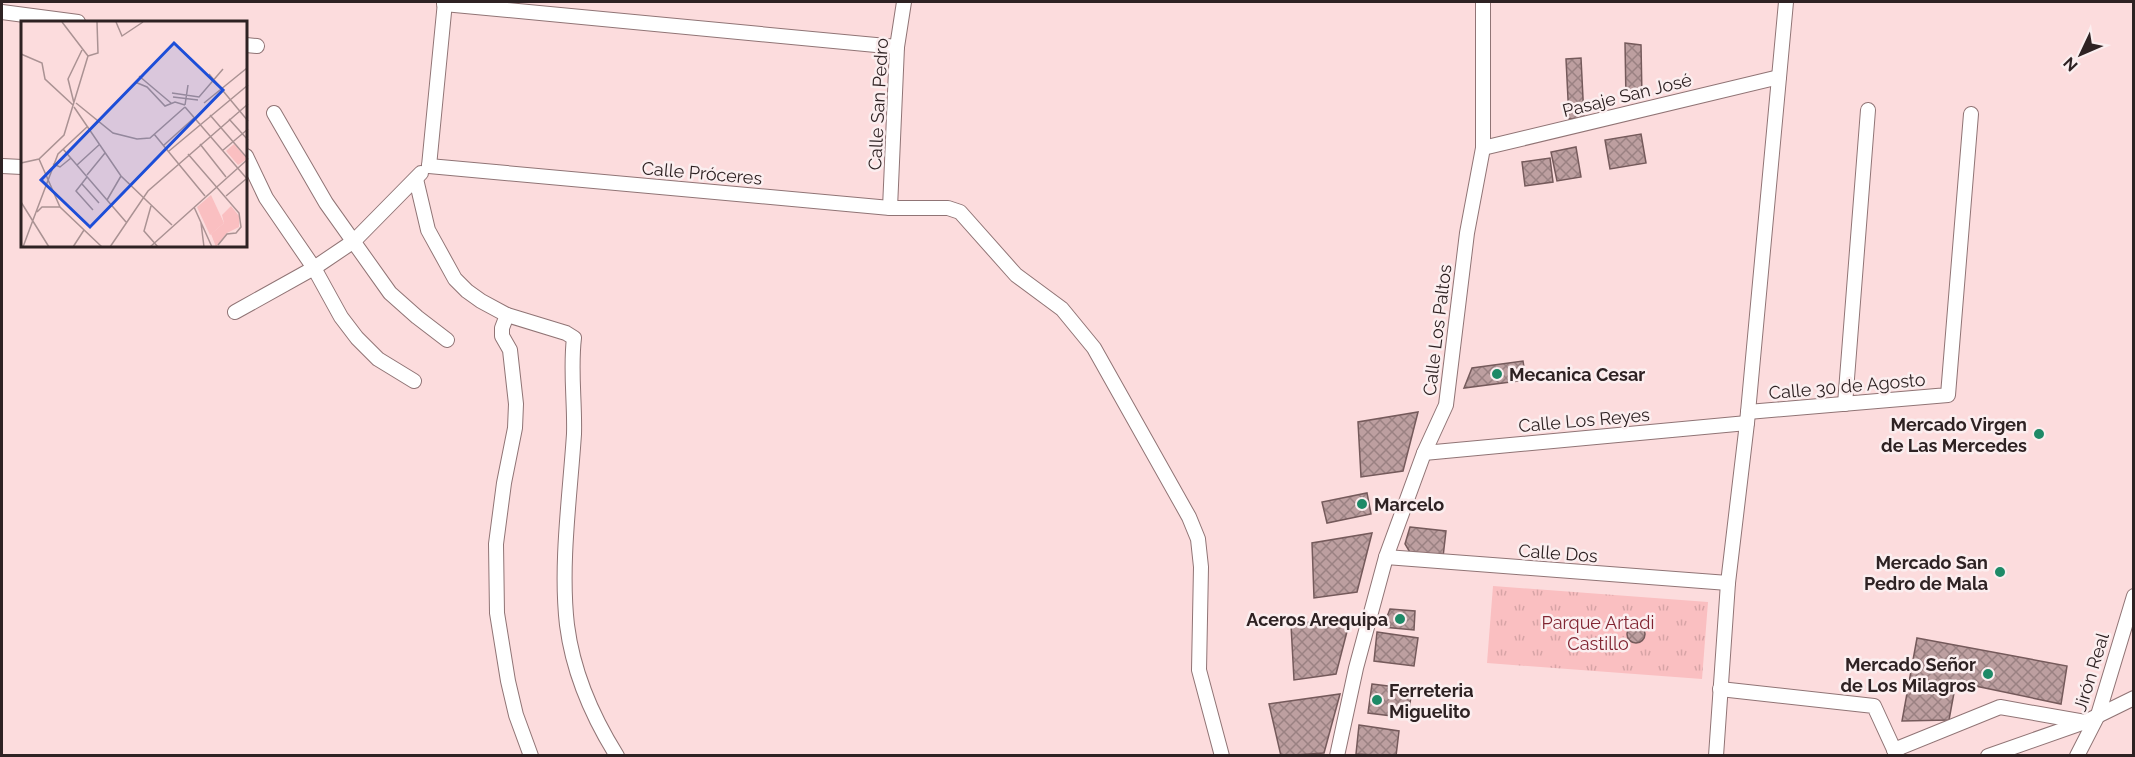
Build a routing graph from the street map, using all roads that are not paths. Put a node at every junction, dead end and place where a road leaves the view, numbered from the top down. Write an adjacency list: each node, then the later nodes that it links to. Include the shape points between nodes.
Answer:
1 (3, 2): 7 (street)
2 (578, 2): 8 (street)
3 (903, 2): 10 (street, Calle San Pedro)
4 (1483, 2): 15 (street, Calle Los Paltos)
5 (1786, 2): 11 (street)
6 (444, 3): 8 (street); 18 (street)
7 (2, 11): 9 (street)
8 (577, 16): 10 (street)
9 (71, 21)
10 (897, 47): 21 (street, Calle San Pedro)
11 (1779, 77): 15 (street, Pasaje San José); 29 (street)
12 (1868, 110): 28 (street)
13 (274, 113): 22 (street, via 326,203)
14 (1971, 114): 28 (street, Calle 30 de Agosto, via 1948,395)
15 (1483, 148): 30 (street, Calle Los Paltos, via 1467,233 1446,405)
16 (248, 160): 23 (street, via 266,198)
17 (2, 166): 19 (street)
18 (429, 166): 20 (street); 21 (street, Calle Próceres)
19 (21, 167)
20 (416, 179): 22 (street); 25 (street, via 428,230 455,279 481,301)
21 (890, 208): 41 (street, Calle Próceres, via 948,208 960,212 1016,275 1062,309 1094,348 1189,517 1198,540 1199,670)
22 (354, 242): 23 (street); 26 (street, via 390,293)
23 (314, 268): 24 (street); 27 (street, via 357,338 378,359)
24 (235, 312)
25 (507, 315): 39 (street, via 502,336 510,350 516,404 496,544 497,613 516,715); 40 (street, via 574,339 575,412 565,576 567,618 586,698)
26 (447, 340)
27 (414, 381)
28 (1845, 404): 29 (street, Calle 30 de Agosto)
29 (1747, 417): 30 (street, Calle Los Reyes); 32 (street)
30 (1424, 453): 31 (street, Calle Los Paltos)
31 (1386, 558): 32 (street, Calle Dos); 42 (street, Calle Los Paltos)
32 (1728, 584): 34 (street)
33 (2133, 596): 36 (street, Jirón Real)
34 (1720, 689): 38 (street, via 1874,706); 43 (street)
35 (2133, 698): 36 (street)
36 (2098, 715): 37 (street); 45 (street, Jirón Real)
37 (2085, 722): 38 (street, via 2000,707); 44 (street)
38 (1896, 753)
39 (531, 756)
40 (617, 756)
41 (1221, 756)
42 (1337, 756)
43 (1716, 756)
44 (1989, 756)
45 (2077, 756)

